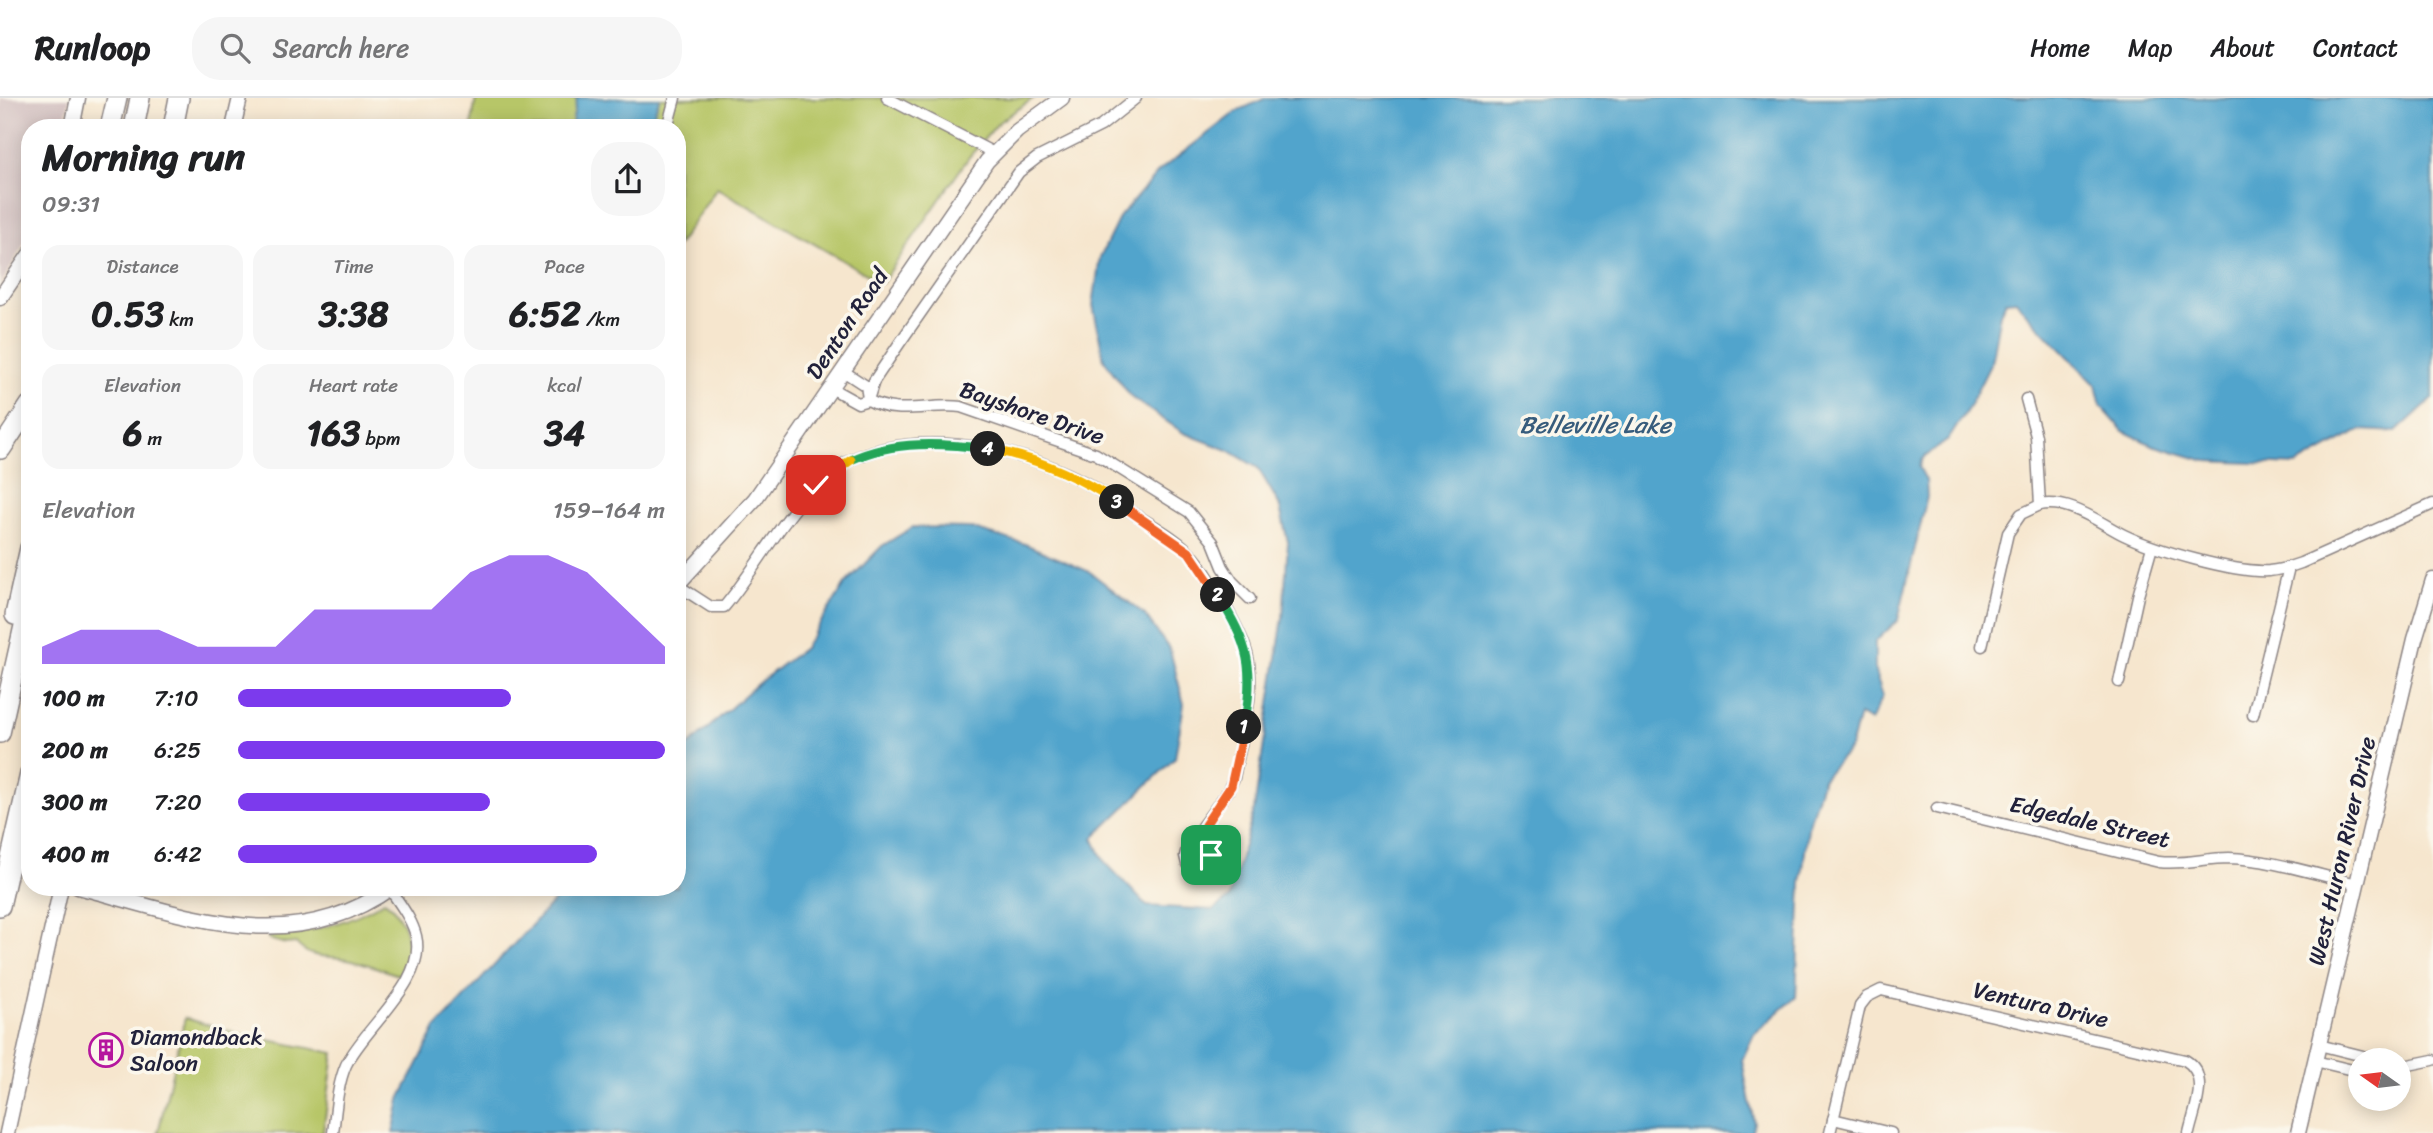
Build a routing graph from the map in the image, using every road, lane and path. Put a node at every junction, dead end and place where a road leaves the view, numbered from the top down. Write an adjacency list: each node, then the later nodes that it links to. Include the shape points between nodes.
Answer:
1 (78, 98): 11 (street)
2 (117, 98): 12 (highway)
3 (130, 98): 13 (highway)
4 (141, 98): 14 (highway)
5 (179, 98): 15 (highway)
6 (240, 98): 16 (street)
7 (675, 98): 17 (street)
8 (887, 98): 18 (street)
9 (1062, 98): 18 (street, Denton Road)
10 (1136, 98): 24 (street, via 1101,126 1019,172 899,344)
11 (74, 119)
12 (112, 119)
13 (125, 119)
14 (136, 119)
15 (175, 119)
16 (235, 119)
17 (669, 119)
18 (994, 153): 21 (street, Denton Road)
19 (21, 267): 20 (street)
20 (0, 298)
21 (843, 371): 22 (street, Denton Road); 24 (street, via 866,387)
22 (831, 388): 24 (street, Bayshore Drive, via 858,402); 31 (street, Denton Road, via 745,512)
23 (2026, 399): 28 (street, via 2036,436)
24 (868, 400): 35 (street, Bayshore Drive, via 895,410 961,407 1096,454 1189,512 1213,542 1223,568)
25 (21, 419): 26 (highway)
26 (1, 449)
27 (2433, 504): 30 (street)
28 (2040, 505): 29 (street, via 2069,506); 37 (street, via 2021,514 2008,533)
29 (2152, 547): 30 (street, via 2244,570); 39 (street)
30 (2289, 567): 40 (street)
31 (686, 575)
32 (2433, 580): 45 (street, West Huron River Drive)
33 (21, 587): 38 (highway)
34 (686, 591): 44 (street, via 711,607 724,607 816,485 845,463 872,452 908,445 971,447 1021,457 1068,474 1194,556 1245,646 1250,691 1234,778)
35 (1250, 598)
36 (21, 639): 41 (highway)
37 (1982, 646)
38 (0, 678)
39 (2119, 682)
40 (2253, 715)
41 (0, 733)
42 (1937, 808): 45 (street, Edgedale Street, via 2159,862 2246,859)
43 (21, 814): 50 (highway)
44 (1205, 825)
45 (2358, 884): 51 (street, West Huron River Drive)
46 (59, 896): 58 (street)
47 (114, 896): 48 (street, via 222,923 265,928 328,919)
48 (377, 896)
49 (396, 896): 59 (street, via 414,928 416,960 346,1064)
50 (0, 906)
51 (2319, 1045): 52 (street); 53 (street, West Huron River Drive)
52 (2348, 1052)
53 (2315, 1062): 56 (street); 63 (street, West Huron River Drive)
54 (2432, 1064): 55 (street)
55 (2412, 1066)
56 (2348, 1069)
57 (1833, 1119): 60 (street); 61 (street); 62 (street, Ventura Drive, via 1860,1006 1881,990 2185,1060 2196,1070 2199,1087)
58 (7, 1133)
59 (332, 1133)
60 (1830, 1133)
61 (1891, 1133)
62 (2189, 1133)
63 (2298, 1133)

